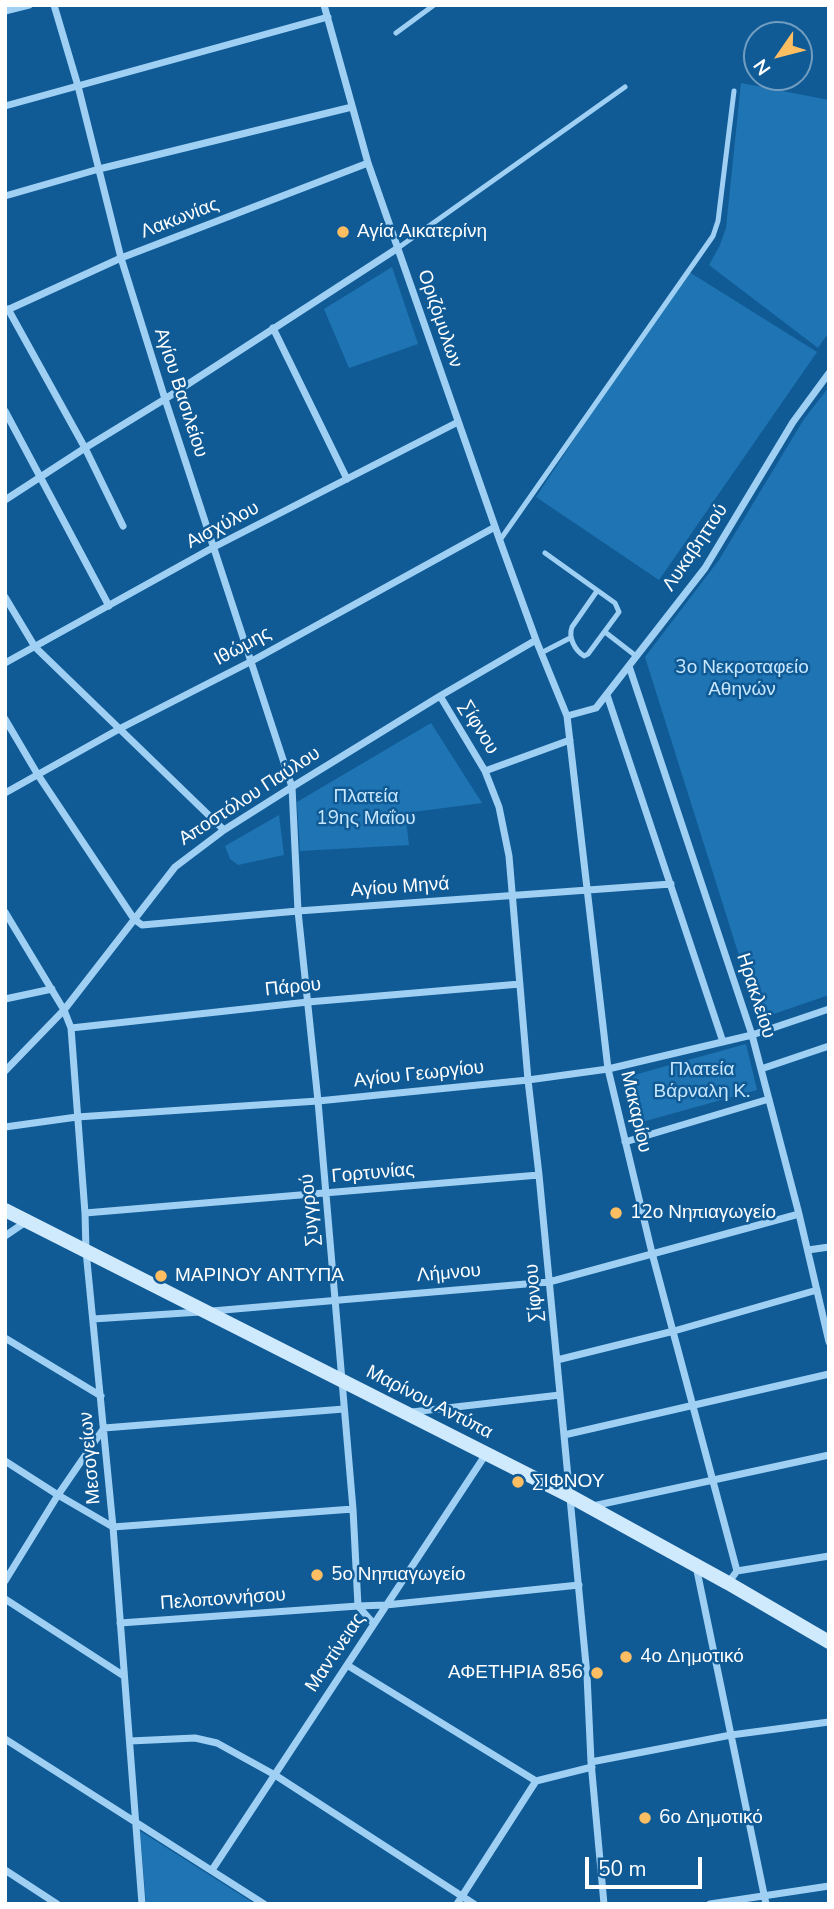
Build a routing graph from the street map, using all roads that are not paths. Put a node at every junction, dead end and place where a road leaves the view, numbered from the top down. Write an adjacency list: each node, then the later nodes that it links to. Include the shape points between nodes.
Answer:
1 (29, 5): 5 (street)
2 (54, 5): 8 (street, Αγίου Βασιλείου)
3 (324, 5): 6 (street, Οριζόμυλων)
4 (434, 5): 7 (lane)
5 (5, 11)
6 (328, 17): 8 (street); 12 (street, Οριζόμυλων)
7 (396, 33)
8 (78, 86): 11 (street); 14 (street, Αγίου Βασιλείου)
9 (625, 87): 16 (lane)
10 (734, 91): 30 (lane, via 713,236)
11 (5, 106)
12 (352, 107): 13 (street, Οριζόμυλων); 14 (street)
13 (368, 163): 16 (street, Οριζόμυλων); 17 (street, Λακωνίας)
14 (99, 169): 15 (street); 17 (street, Αγίου Βασιλείου)
15 (5, 195)
16 (398, 248): 19 (street); 23 (street, Οριζόμυλων)
17 (121, 258): 18 (street, Λακωνίας); 21 (street, Αγίου Βασιλείου)
18 (7, 310): 24 (street)
19 (273, 328): 21 (street); 26 (street)
20 (829, 373): 41 (street, Λυκαβηττού, via 793,422 705,568)
21 (165, 399): 24 (street); 31 (street, Αγίου Βασιλείου)
22 (5, 411): 25 (street)
23 (458, 422): 26 (street, Αισχύλου); 29 (street, Οριζόμυλων)
24 (85, 448): 25 (street); 28 (street)
25 (40, 478): 27 (street); 35 (street)
26 (347, 479): 31 (street, Αισχύλου)
27 (5, 500)
28 (123, 526)
29 (495, 527): 30 (street, Οριζόμυλων); 42 (street, Ιθώμης)
30 (500, 541): 38 (street, Οριζόμυλων)
31 (215, 547): 35 (street, Αισχύλου); 42 (street, Αγίου Βασιλείου)
32 (545, 553): 33 (lane)
33 (597, 590): 36 (lane, via 619,611); 37 (lane)
34 (5, 597): 39 (street)
35 (108, 606): 39 (street, Αισχύλου)
36 (604, 632): 37 (lane, via 584,656); 41 (lane)
37 (570, 638): 40 (lane)
38 (536, 640): 40 (street, Μακαρίου); 46 (street, Αποστόλου Παύλου)
39 (36, 646): 43 (street, Αισχύλου); 49 (street)
40 (541, 653): 47 (street, Μακαρίου)
41 (636, 656): 44 (street, Λυκαβηττού)
42 (250, 662): 49 (street, Ιθώμης); 53 (street, Αγίου Βασιλείου)
43 (5, 663)
44 (629, 666): 45 (street, Λυκαβηττού); 69 (street, Ηρακλείου)
45 (607, 695): 47 (street, Λυκαβηττού, via 596,708); 56 (street)
46 (440, 696): 51 (street, Σίφνου); 53 (street, Αποστόλου Παύλου)
47 (567, 716): 50 (street, Μακαρίου)
48 (5, 719): 52 (street)
49 (121, 728): 52 (street, Ιθώμης); 55 (street)
50 (570, 740): 51 (street); 57 (street, Μακαρίου)
51 (485, 771): 58 (street, Σίφνου, via 499,807)
52 (38, 775): 54 (street, Ιθώμης); 61 (street)
53 (292, 787): 55 (street, Αποστόλου Παύλου); 59 (street, Συγγρού)
54 (5, 793)
55 (224, 830): 61 (street, Αποστόλου Παύλου, via 174,867)
56 (671, 884): 57 (street, Αγίου Μηνά); 70 (street)
57 (586, 891): 58 (street, Αγίου Μηνά); 72 (street, Μακαρίου)
58 (512, 896): 59 (street, Αγίου Μηνά); 62 (street, Σίφνου)
59 (298, 911): 61 (street, Αγίου Μηνά, via 142,925); 65 (street, Συγγρού)
60 (5, 912): 63 (street, Μεσογείων)
61 (134, 919): 67 (street, Αποστόλου Παύλου)
62 (520, 984): 65 (street, Πάρου); 75 (street, Σίφνου)
63 (52, 989): 64 (street); 67 (street, Μεσογείων)
64 (5, 999)
65 (307, 1002): 68 (street, Πάρου); 77 (street, Συγγρού)
66 (829, 1009): 69 (street, Αγίου Γεωργίου)
67 (64, 1010): 68 (street, Μεσογείων); 74 (street, Αποστόλου Παύλου)
68 (71, 1028): 78 (street, Μεσογείων)
69 (752, 1035): 70 (street, Αγίου Γεωργίου); 73 (street, Ηρακλείου)
70 (723, 1042): 72 (street, Αγίου Γεωργίου)
71 (829, 1046): 73 (street)
72 (608, 1069): 75 (street, Αγίου Γεωργίου); 80 (street, Μακαρίου)
73 (761, 1069): 76 (street, Ηρακλείου)
74 (5, 1071)
75 (528, 1080): 77 (street, Αγίου Γεωργίου); 81 (street, Σίφνου)
76 (769, 1099): 80 (street); 85 (street, Ηρακλείου)
77 (318, 1101): 78 (street, Αγίου Γεωργίου); 82 (street, Συγγρού)
78 (77, 1117): 79 (street, Αγίου Γεωργίου); 84 (street, Μεσογείων)
79 (5, 1127)
80 (625, 1142): 91 (street, Μακαρίου)
81 (539, 1175): 82 (street, Γορτυνίας); 92 (street, Σίφνου)
82 (326, 1194): 84 (street, Γορτυνίας); 94 (street, Συγγρού)
83 (5, 1210): 86 (street, Μαρίνου Αντύπα)
84 (85, 1213): 90 (street, Μεσογείων)
85 (799, 1214): 89 (street, Ηρακλείου); 91 (street, Λήμνου)
86 (28, 1221): 87 (street); 90 (street, Μαρίνου Αντύπα)
87 (5, 1236)
88 (829, 1247): 89 (street)
89 (808, 1250): 93 (street, Ηρακλείου)
90 (86, 1251): 95 (street, Μαρίνου Αντύπα); 96 (street, Μεσογείων)
91 (652, 1253): 92 (street, Λήμνου); 97 (street, Μακαρίου)
92 (549, 1282): 94 (street, Λήμνου); 100 (street, Σίφνου)
93 (817, 1290): 97 (street); 98 (street, Ηρακλείου)
94 (335, 1299): 95 (street, Λήμνου); 102 (street, Συγγρού)
95 (206, 1312): 96 (street, Λήμνου); 102 (street, Μαρίνου Αντύπα)
96 (93, 1319): 104 (street, Μεσογείων)
97 (674, 1331): 100 (street); 105 (street, Μακαρίου)
98 (828, 1337)
99 (5, 1338): 104 (street)
100 (557, 1360): 103 (street, Σίφνου)
101 (829, 1374): 105 (street)
102 (341, 1380): 106 (street, Συγγρού); 107 (street, Μαρίνου Αντύπα)
103 (560, 1395): 107 (street); 109 (street, Σίφνου)
104 (101, 1396): 108 (street, Μεσογείων)
105 (694, 1405): 109 (street); 113 (street, Μακαρίου)
106 (344, 1409): 108 (street); 117 (street, Συγγρού)
107 (408, 1412): 110 (street, Μαρίνου Αντύπα)
108 (104, 1428): 114 (street); 118 (street, Μεσογείων)
109 (564, 1436): 115 (street, Σίφνου)
110 (486, 1454): 115 (street, Μαρίνου Αντύπα); 126 (street, Μαντίνειας)
111 (829, 1455): 113 (street)
112 (5, 1461): 114 (street)
113 (713, 1481): 116 (street); 121 (street, Μακαρίου)
114 (58, 1495): 118 (street); 122 (street)
115 (570, 1496): 116 (street, Μαρίνου Αντύπα); 124 (street, Σίφνου)
116 (589, 1507): 120 (street, Μαρίνου Αντύπα)
117 (353, 1509): 118 (street); 127 (street, Συγγρού)
118 (113, 1527): 128 (street, Μεσογείων)
119 (829, 1556): 121 (street)
120 (696, 1566): 123 (street, Μαρίνου Αντύπα); 134 (street)
121 (737, 1571): 123 (street)
122 (5, 1581)
123 (728, 1583): 130 (street, Μαρίνου Αντύπα)
124 (579, 1585): 126 (street, Πελοποννήσου); 137 (street, Σίφνου)
125 (5, 1600): 132 (street)
126 (386, 1605): 127 (street, Πελοποννήσου); 129 (street, Μαντίνειας)
127 (358, 1606): 128 (street, Πελοποννήσου); 129 (street)
128 (120, 1623): 132 (street, Μεσογείων)
129 (374, 1624): 131 (street, Μαντίνειας)
130 (829, 1642)
131 (347, 1665): 138 (street, Μαντίνειας); 139 (street)
132 (124, 1676): 136 (street, Μεσογείων)
133 (829, 1722): 134 (street)
134 (731, 1735): 137 (street); 145 (street)
135 (5, 1739): 140 (street)
136 (130, 1741): 138 (street, via 206,1739); 140 (street, Μεσογείων)
137 (592, 1764): 139 (street); 151 (street, Σίφνου)
138 (275, 1775): 142 (street, Μαντίνειας); 144 (street)
139 (536, 1781): 144 (street)
140 (135, 1822): 142 (street); 147 (street, Μεσογείων)
141 (5, 1870): 146 (street)
142 (212, 1870): 148 (street)
143 (829, 1886): 145 (street)
144 (461, 1895): 149 (street); 150 (street)
145 (766, 1900): 152 (street)
146 (57, 1904)
147 (142, 1904)
148 (264, 1904)
149 (457, 1904)
150 (474, 1904)
151 (604, 1904)
152 (710, 1904)

